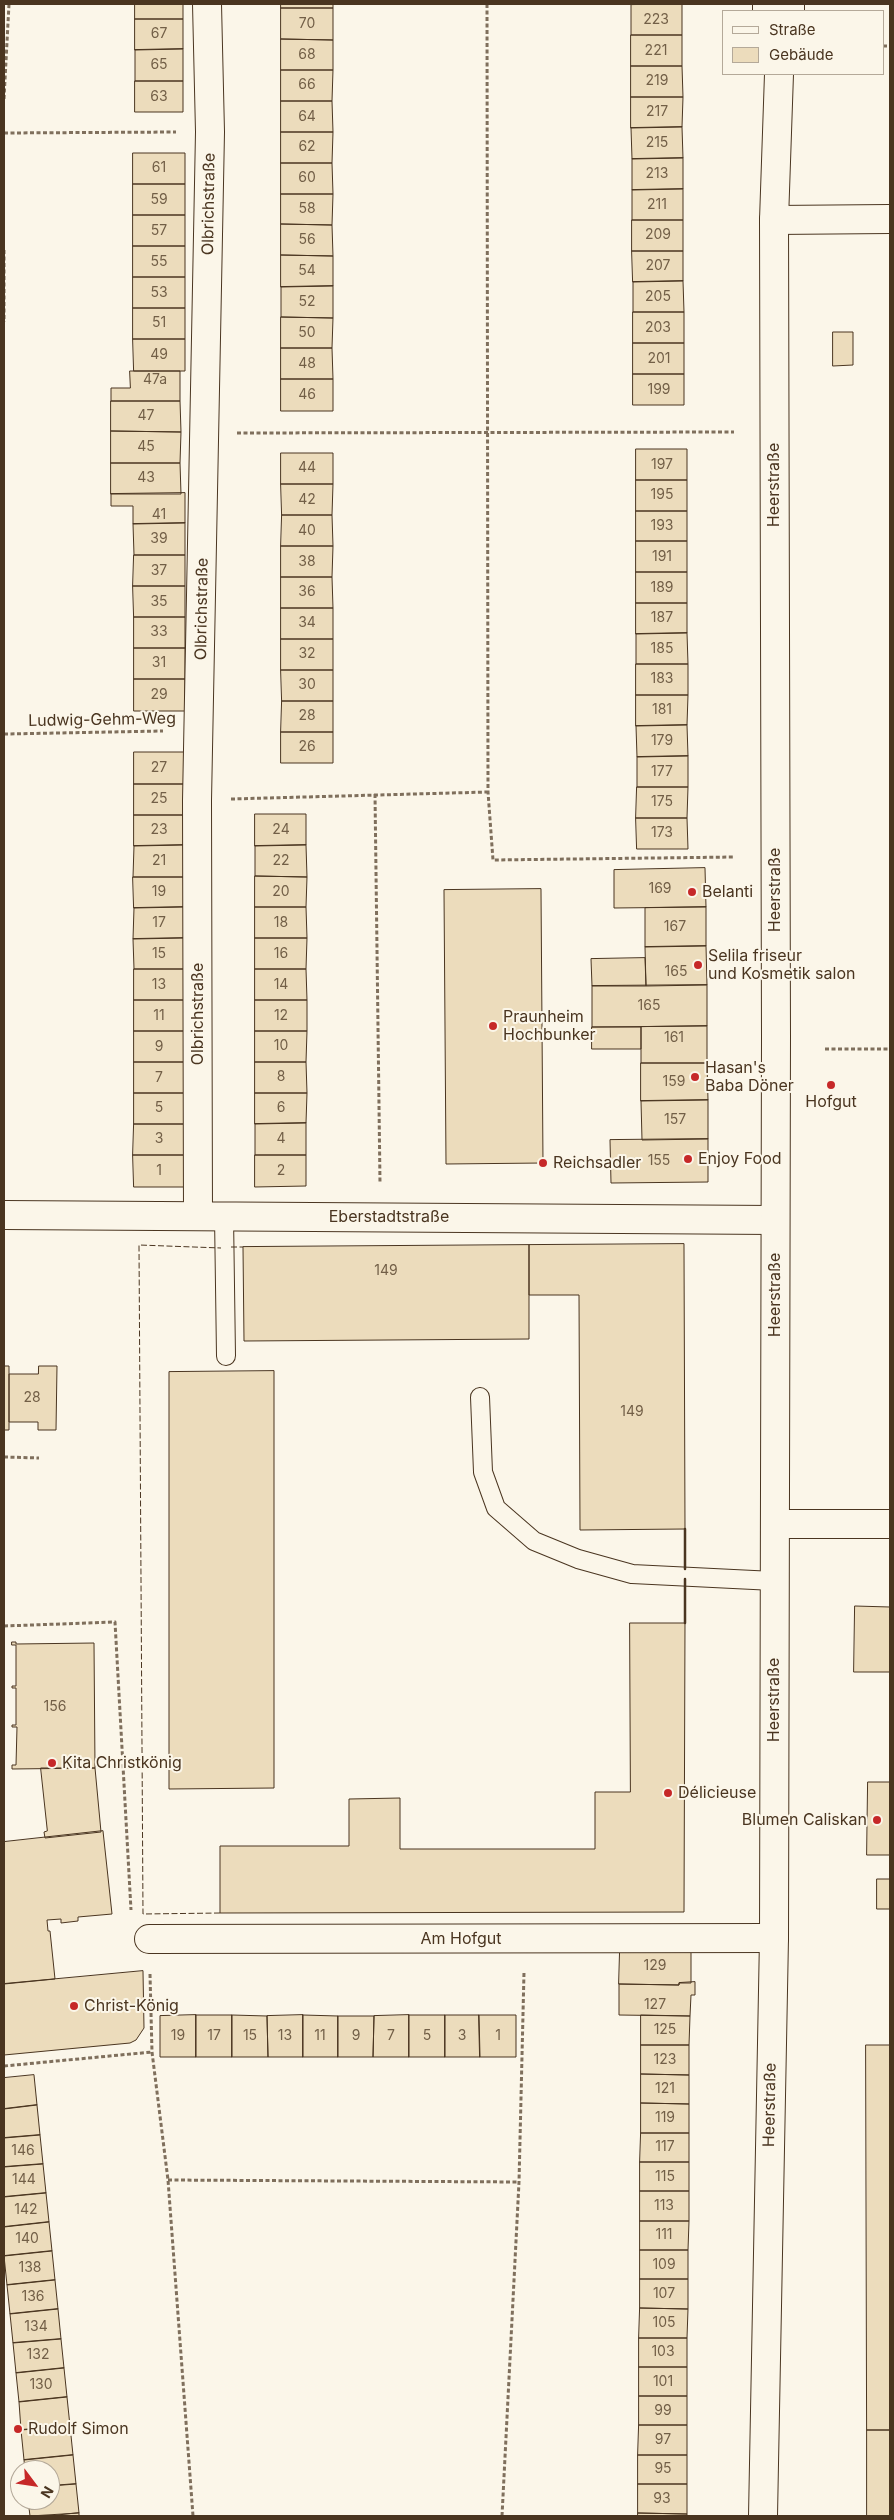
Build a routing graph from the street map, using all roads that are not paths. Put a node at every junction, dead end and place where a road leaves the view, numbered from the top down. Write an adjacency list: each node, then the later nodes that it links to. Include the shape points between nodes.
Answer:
1 (207, 4): 6 (street, Olbrichstraße, via 210,132 197,800)
2 (778, 75): 4 (street, Heerstraße)
3 (890, 219): 4 (street)
4 (774, 220): 7 (street, Heerstraße)
5 (4, 1215): 6 (street, Eberstadtstraße)
6 (211, 1215): 7 (street, Eberstadtstraße); 8 (lane)
7 (774, 1220): 10 (street, Heerstraße)
8 (226, 1356)
9 (480, 1397): 12 (lane, via 483,1472 496,1508 534,1541 578,1559 632,1574)
10 (775, 1524): 11 (street); 12 (street, Heerstraße)
11 (890, 1524)
12 (774, 1581): 13 (street, Heerstraße)
13 (774, 1938): 14 (street, Am Hofgut); 15 (street, Heerstraße)
14 (148, 1940)
15 (763, 2516)

